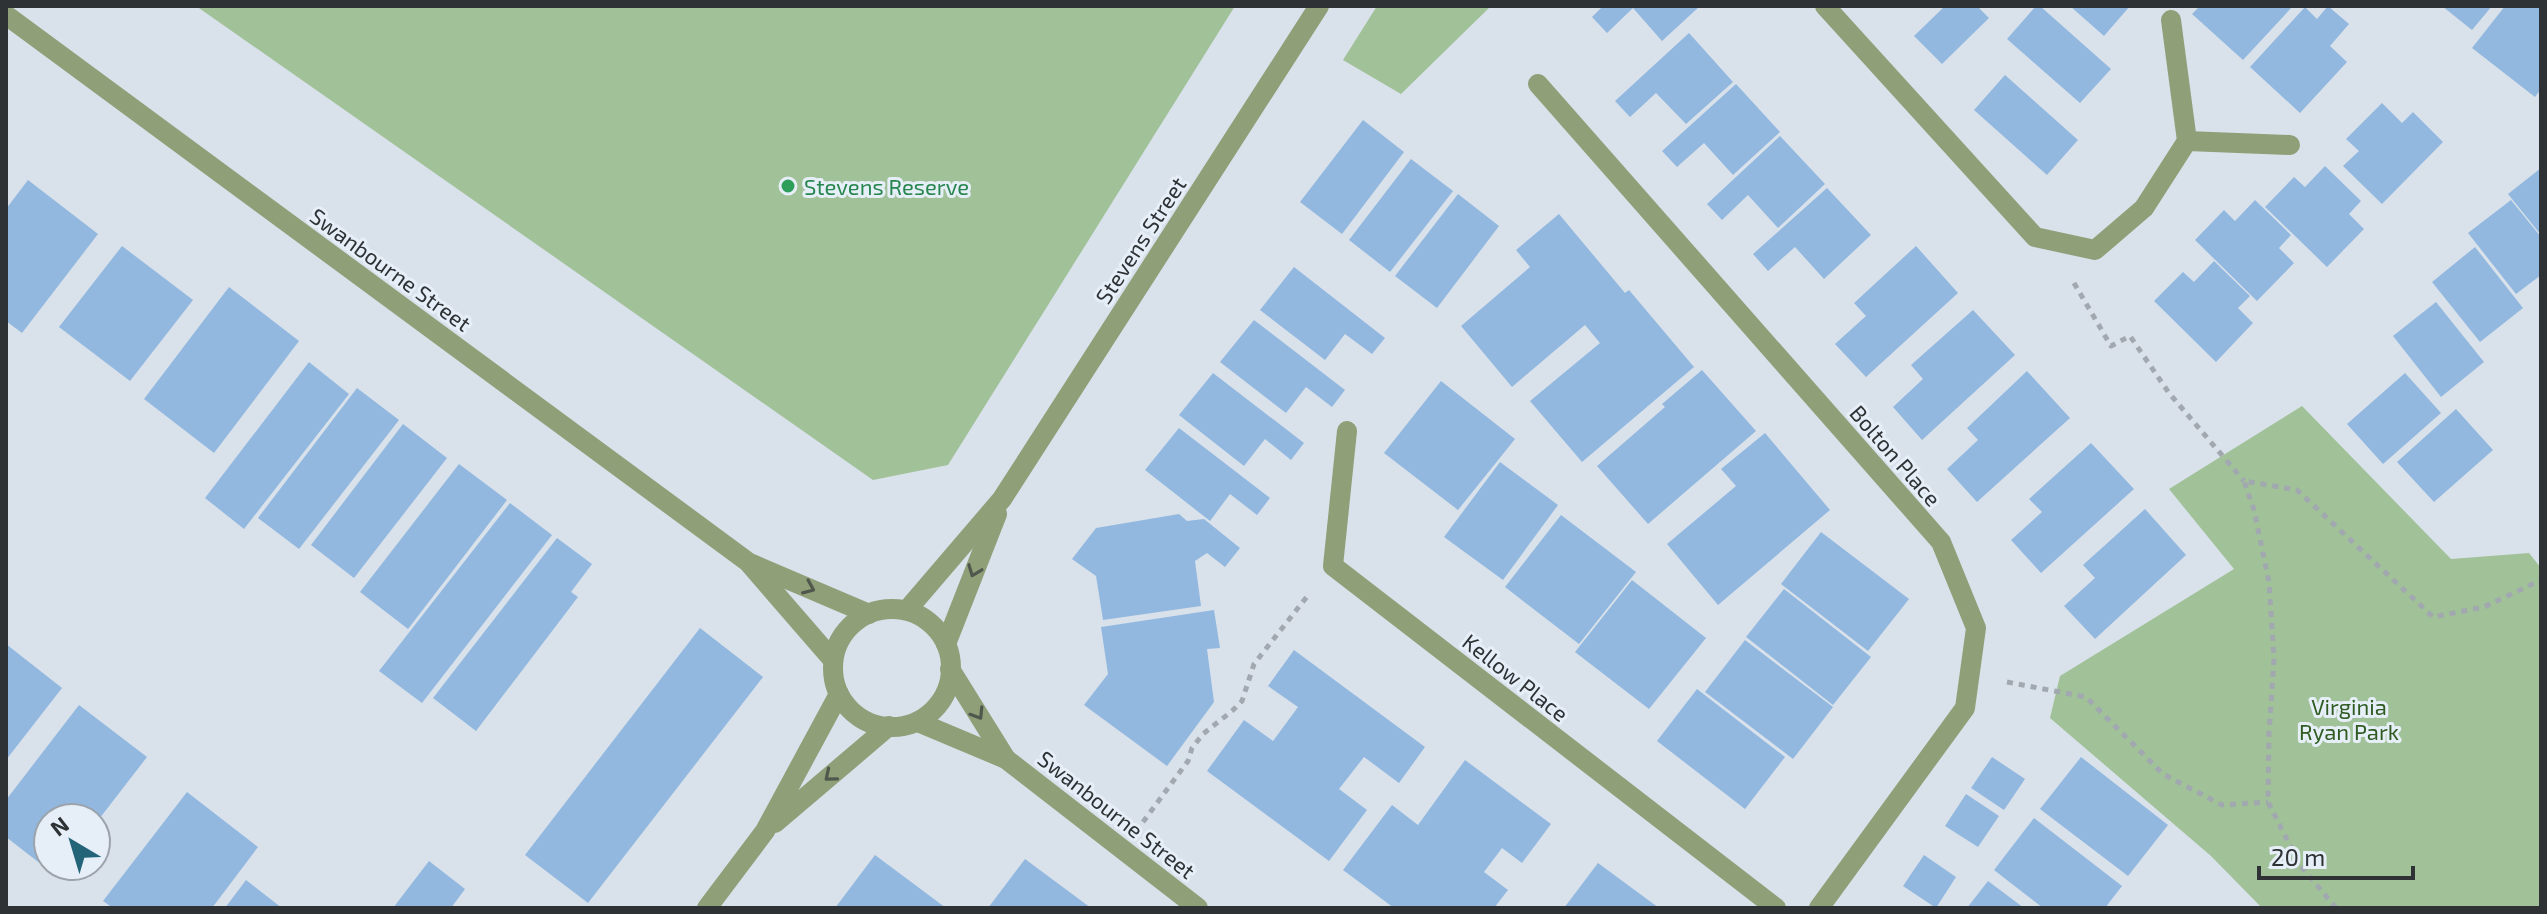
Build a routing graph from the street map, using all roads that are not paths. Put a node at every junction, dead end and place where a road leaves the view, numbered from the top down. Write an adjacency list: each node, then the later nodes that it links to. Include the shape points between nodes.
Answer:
1 (1319, 6): 9 (street, Stevens Street)
2 (1825, 6): 6 (street, via 2035,237 2095,250 2144,208)
3 (6, 15): 10 (street, Swanbourne Street)
4 (2171, 20): 6 (street)
5 (1538, 84): 24 (street, Bolton Place, via 1941,542 1976,628 1965,708)
6 (2187, 141): 7 (street)
7 (2290, 145)
8 (1347, 431): 23 (street, Kellow Place, via 1333,566)
9 (1002, 499): 11 (street, Stevens Street); 13 (street, Stevens Street, one-way to 13)
10 (748, 562): 12 (street, Swanbourne Street, one-way to 12); 14 (street, Swanbourne Street)
11 (907, 610): 12 (street, via 886,608); 13 (street, via 926,619)
12 (869, 614): 14 (street, via 843,633)
13 (946, 644): 15 (street)
14 (832, 659): 16 (street)
15 (950, 669): 17 (street, via 949,684 937,706); 19 (street, Swanbourne Street, one-way to 19)
16 (839, 694): 18 (street, via 860,719); 20 (street)
17 (918, 722): 18 (street); 19 (street, Swanbourne Street)
18 (889, 726): 20 (street, one-way to 20)
19 (1006, 759): 22 (street, Swanbourne Street)
20 (765, 831): 21 (street)
21 (707, 908)
22 (1198, 908)
23 (1776, 908)
24 (1819, 908)

